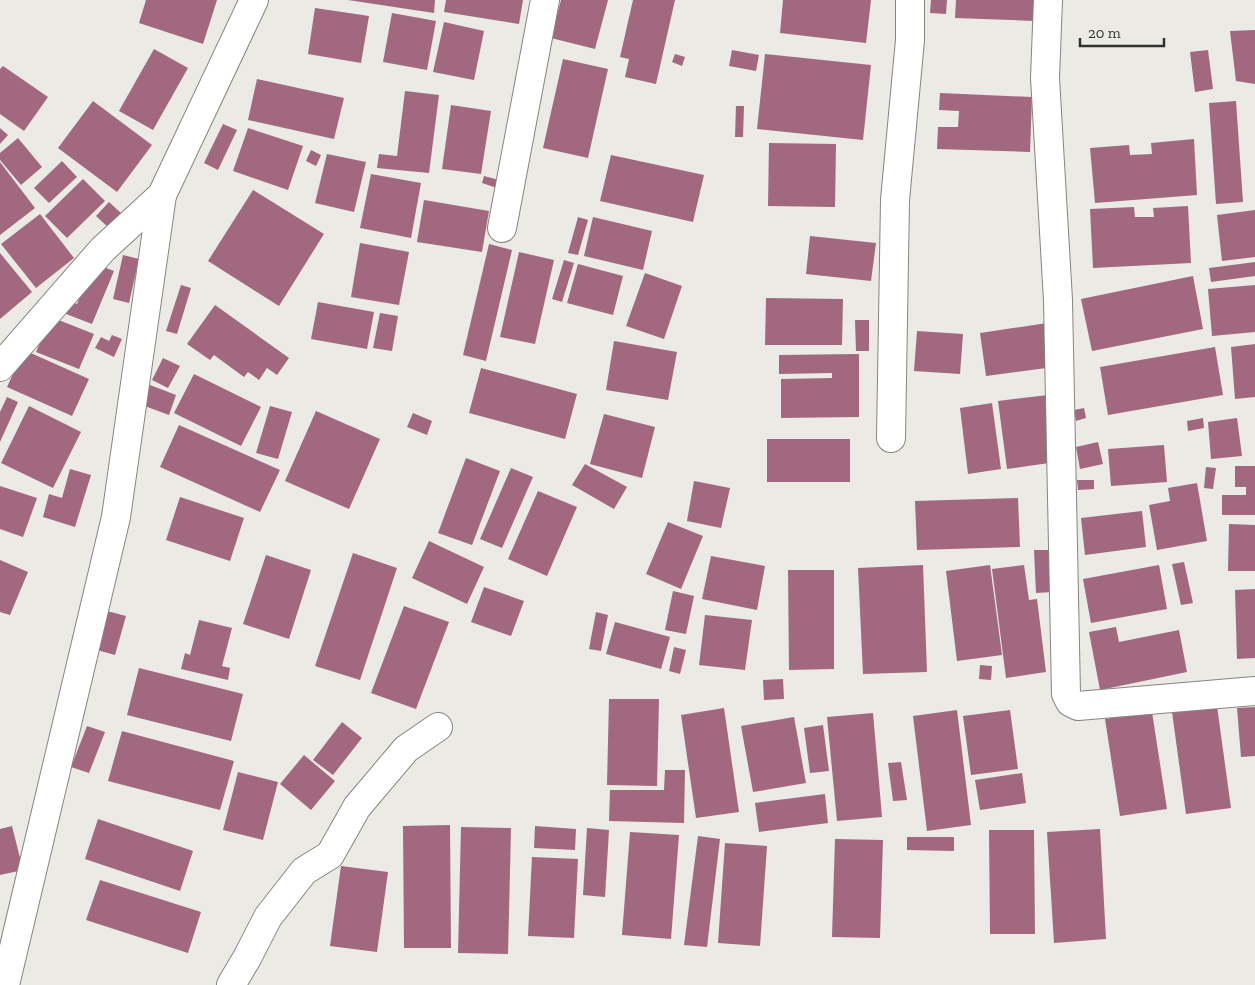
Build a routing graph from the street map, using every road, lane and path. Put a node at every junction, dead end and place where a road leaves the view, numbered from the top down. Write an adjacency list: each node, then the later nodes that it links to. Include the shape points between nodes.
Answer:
1 (254, 0): 5 (street)
2 (545, 0): 6 (street)
3 (910, 0): 8 (street, via 910,40 895,200)
4 (1048, 0): 9 (street, via 1045,78 1058,300 1066,694 1070,702 1078,706)
5 (162, 195): 7 (street, via 103,249); 11 (street, via 116,517)
6 (502, 228)
7 (0, 367)
8 (891, 438)
9 (1255, 691)
10 (438, 727): 12 (street, via 406,749 357,807 330,854 304,871 268,917)
11 (5, 985)
12 (231, 985)

